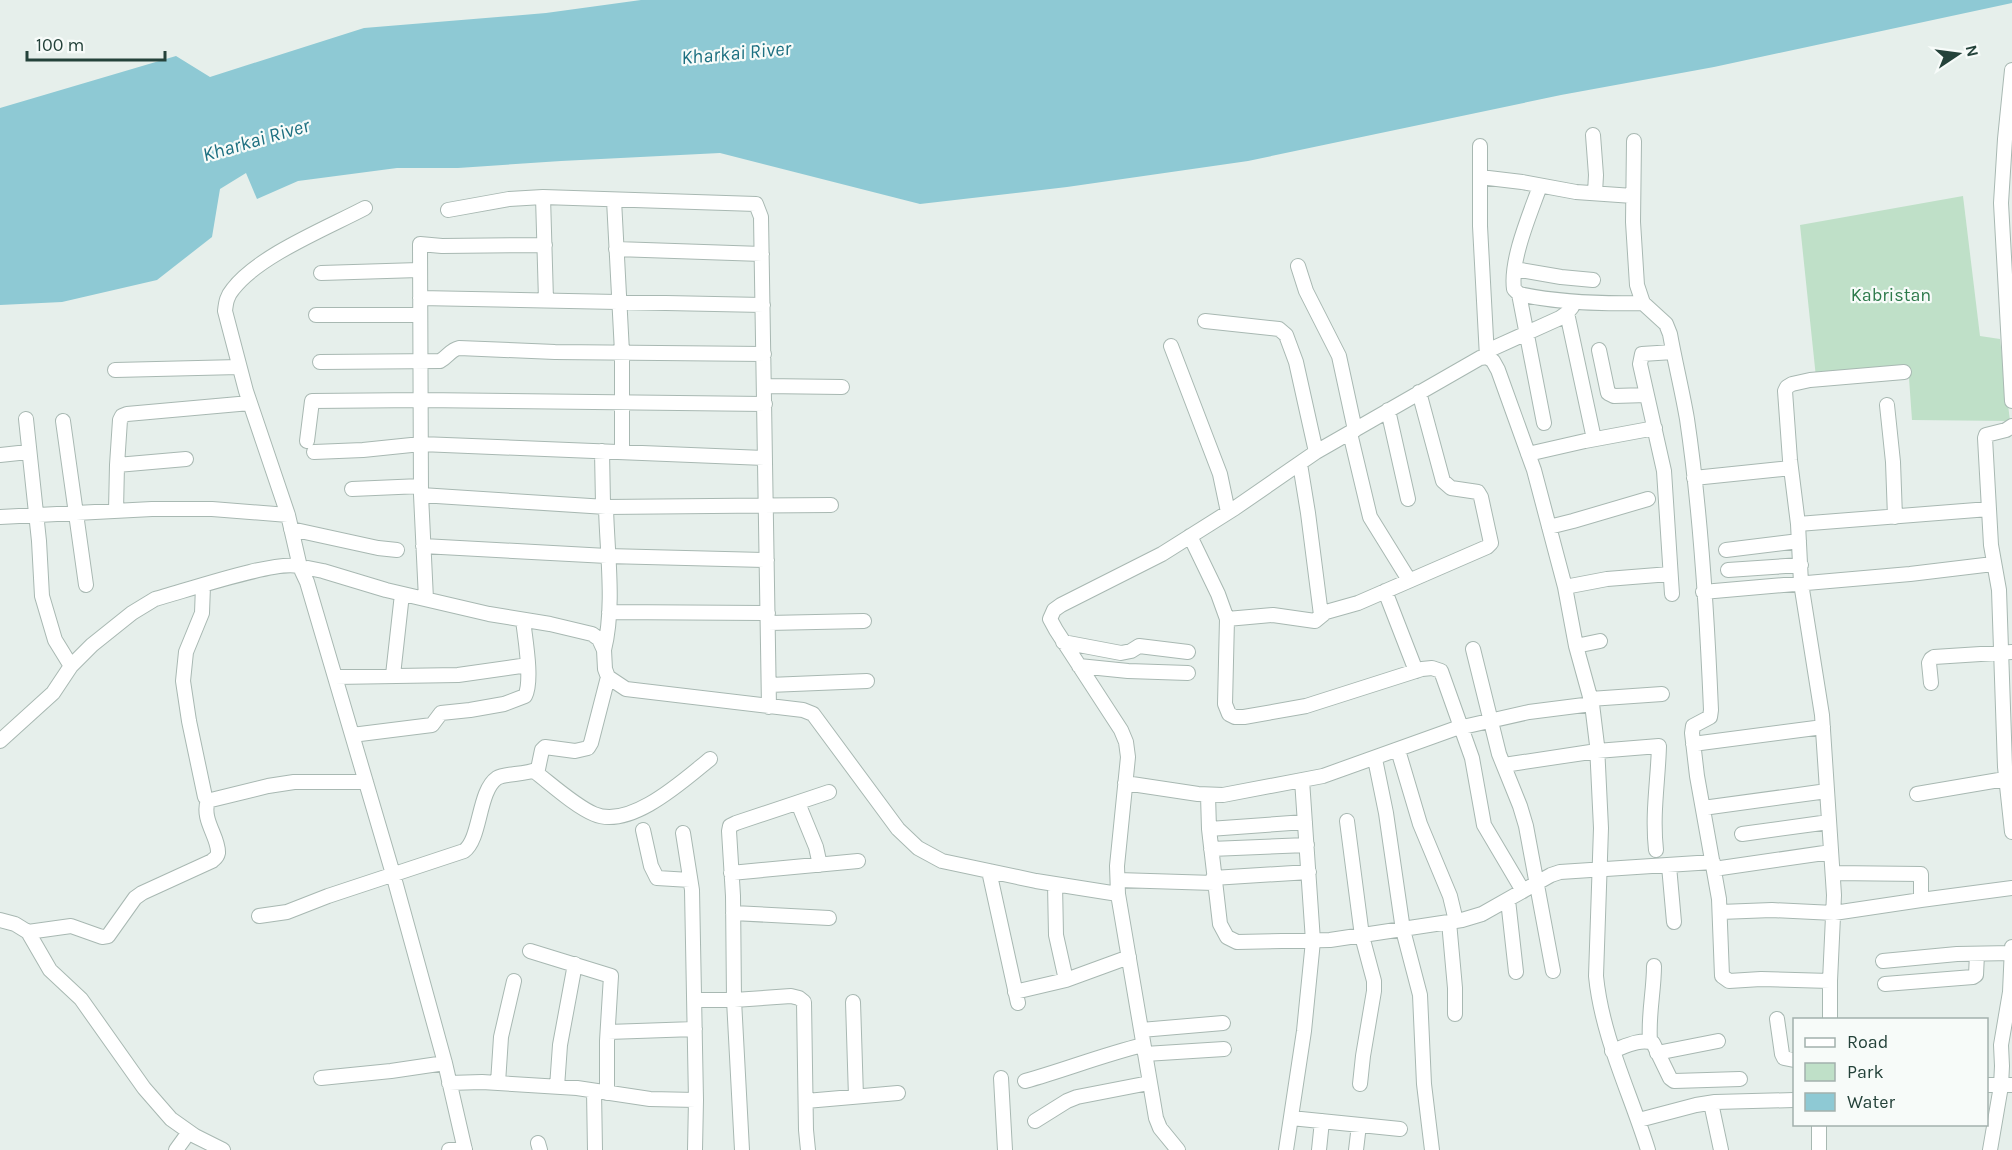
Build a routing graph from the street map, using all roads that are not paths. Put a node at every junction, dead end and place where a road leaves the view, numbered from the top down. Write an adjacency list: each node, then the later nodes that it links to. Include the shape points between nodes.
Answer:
1 (2012, 70): 5 (street)
2 (1593, 135): 9 (street)
3 (1634, 141): 10 (street)
4 (1480, 146): 6 (street)
5 (2008, 153): 8 (street)
6 (1480, 177): 7 (street); 40 (street)
7 (1540, 186): 9 (street); 20 (street)
8 (2002, 191): 14 (street); 51 (street)
9 (1595, 193): 10 (street)
10 (1633, 196): 28 (street, via 1637,285)
11 (543, 197): 12 (street); 15 (street); 16 (street)
12 (614, 200): 17 (street); 18 (street, via 756,204 761,217)
13 (365, 208): 43 (street, via 271,256 233,288 225,310)
14 (2012, 208)
15 (448, 210)
16 (545, 245): 21 (street, via 420,243); 26 (street)
17 (616, 249): 18 (street); 27 (street)
18 (762, 254): 29 (street)
19 (1298, 266): 62 (street, via 1306,291 1339,356)
20 (1515, 269): 23 (street); 24 (street, via 1514,289)
21 (419, 270): 22 (street); 25 (street)
22 (321, 273)
23 (1593, 280)
24 (1519, 294): 30 (street); 34 (street)
25 (420, 298): 26 (street); 32 (street)
26 (546, 300): 27 (street)
27 (619, 301): 29 (street); 37 (street)
28 (1643, 303): 30 (street); 38 (street, via 1666,324)
29 (763, 305): 39 (street)
30 (1572, 308): 34 (street); 63 (street)
31 (316, 315): 32 (street)
32 (420, 315): 41 (street)
33 (1205, 321): 68 (street, via 1283,332 1296,362)
34 (1528, 333): 40 (street); 59 (street)
35 (1171, 346): 86 (street, via 1220,474)
36 (1599, 350): 49 (street, via 1608,393)
37 (622, 352): 39 (street); 41 (street, via 459,348 440,361); 53 (street)
38 (1673, 352): 49 (street, via 1640,357); 76 (street)
39 (764, 354): 46 (street)
40 (1487, 354): 48 (street); 69 (street, via 1498,370)
41 (421, 361): 42 (street); 50 (street)
42 (320, 362)
43 (239, 367): 44 (street); 52 (street)
44 (115, 370)
45 (1904, 372): 75 (street, via 1810,380 1787,387)
46 (764, 386): 47 (street); 54 (street)
47 (842, 387)
48 (1419, 392): 56 (street); 107 (street, via 1443,481 1451,488 1478,492 1491,543)
49 (1647, 395): 61 (street)
50 (421, 400): 53 (street); 64 (street); 64 (street, via 312,401 310,446 363,450)
51 (2012, 401)
52 (250, 403): 74 (street, via 122,416); 89 (street)
53 (623, 403): 54 (street); 67 (street)
54 (765, 404): 71 (street)
55 (1887, 405): 90 (street)
56 (1388, 410): 62 (street); 79 (street)
57 (26, 419): 66 (street)
58 (63, 421): 87 (street)
59 (1544, 423)
60 (2012, 426): 84 (street, via 1985,438)
61 (1655, 428): 63 (street); 106 (street, via 1666,485)
62 (1352, 431): 68 (street); 107 (street, via 1370,517)
63 (1594, 439): 69 (street)
64 (421, 444): 65 (street); 78 (street)
65 (602, 451): 67 (street); 83 (street)
66 (28, 452): 70 (street); 88 (street)
67 (622, 452): 71 (street)
68 (1316, 452): 73 (street)
69 (1528, 454): 93 (street)
70 (0, 455)
71 (765, 458): 82 (street)
72 (186, 459): 74 (street)
73 (1300, 464): 86 (street); 118 (street)
74 (117, 465): 85 (street)
75 (1791, 468): 76 (street); 92 (street)
76 (1694, 478): 113 (street)
77 (352, 489): 78 (street)
78 (421, 491): 83 (street); 97 (street)
79 (1408, 499)
80 (1648, 499): 93 (street)
81 (831, 505): 82 (street)
82 (766, 506): 83 (street); 101 (street)
83 (606, 507): 100 (street)
84 (1989, 509): 90 (street); 102 (street)
85 (116, 511): 87 (street); 89 (street, via 194,509)
86 (1228, 512): 95 (street)
87 (76, 514): 88 (street); 109 (street)
88 (35, 515): 91 (street); 131 (street, via 42,596 55,640)
89 (288, 515): 94 (street)
90 (1895, 517): 92 (street)
91 (0, 518)
92 (1798, 524): 96 (street)
93 (1549, 527): 111 (street)
94 (291, 530): 98 (street); 104 (street)
95 (1190, 536): 120 (street); 124 (street, via 1054,610 1050,619)
96 (1799, 541): 99 (street); 103 (street)
97 (423, 546): 100 (street); 116 (street)
98 (397, 550)
99 (1726, 550)
100 (608, 556): 101 (street); 117 (street)
101 (767, 560): 119 (street)
102 (1994, 564): 108 (street); 127 (street)
103 (1801, 565): 105 (street); 108 (street)
104 (301, 568): 110 (street, via 264,568); 114 (street); 136 (street)
105 (1728, 570)
106 (1670, 574): 111 (street); 115 (street)
107 (1409, 580): 112 (street)
108 (1802, 583): 113 (street); 145 (street)
109 (86, 585)
110 (203, 586): 131 (street, via 145,604); 164 (street, via 202,613 186,651 183,681)
111 (1565, 587): 125 (street)
112 (1385, 591): 118 (street); 133 (street)
113 (1703, 592): 149 (street, via 1711,710 1710,717 1693,726)
114 (402, 594): 116 (street); 135 (street)
115 (1672, 594)
116 (426, 599): 121 (street)
117 (609, 612): 119 (street); 128 (street)
118 (1321, 615): 120 (street, via 1315,621 1273,615)
119 (768, 618): 122 (street); 140 (street)
120 (1227, 619): 133 (street, via 1225,704 1235,717 1306,705)
121 (523, 620): 128 (street, via 592,634); 130 (street)
122 (864, 621)
123 (1600, 641): 125 (street)
124 (1063, 642): 129 (street, via 1121,653 1139,646); 132 (street)
125 (1576, 646): 142 (street)
126 (1473, 649): 144 (street)
127 (2004, 649): 139 (street, via 1931,659); 157 (street)
128 (604, 650): 137 (street)
129 (1188, 652)
130 (528, 665): 135 (street, via 458,675); 147 (street, via 527,691 520,699 470,711 441,713 432,725)
131 (71, 666): 148 (street, via 53,693)
132 (1079, 666): 134 (street); 159 (street, via 1126,742)
133 (1416, 671): 146 (street, via 1441,671)
134 (1188, 673)
135 (393, 675): 136 (street)
136 (335, 677): 147 (street)
137 (608, 677): 143 (street, via 626,689); 155 (street, via 588,748 575,751 545,747 541,765)
138 (867, 681): 140 (street)
139 (1931, 683)
140 (769, 685): 143 (street)
141 (1662, 694): 142 (street)
142 (1591, 701): 144 (street); 151 (street)
143 (770, 707): 184 (street, via 813,714 898,829 926,852 942,861)
144 (1490, 721): 146 (street); 154 (street)
145 (1823, 727): 149 (street); 160 (street)
146 (1461, 728): 150 (street); 195 (street, via 1475,770 1484,825)
147 (352, 735): 158 (street)
148 (0, 741)
149 (1693, 744): 166 (street)
150 (1398, 750): 153 (street); 204 (street, via 1420,824 1450,896)
151 (1597, 751): 154 (street); 177 (street, via 1659,746 1653,818); 183 (street, via 1602,828)
152 (710, 759): 155 (street, via 665,796 613,818 593,814)
153 (1375, 759): 156 (street); 206 (street)
154 (1504, 765): 191 (street, via 1521,806)
155 (534, 771): 188 (street, via 503,776 492,783 471,843 464,851)
156 (1302, 780): 163 (street); 168 (street)
157 (2005, 780): 162 (street); 172 (street)
158 (366, 783): 164 (street, via 294,782); 188 (street)
159 (1125, 783): 163 (street); 193 (street)
160 (1827, 791): 166 (street); 169 (street)
161 (829, 792): 165 (street)
162 (1917, 794)
163 (1208, 795): 170 (street)
164 (207, 800): 207 (street, via 206,812 218,851 212,861 135,898 108,936 71,926)
165 (798, 803): 180 (street); 186 (street, via 730,826)
166 (1703, 808): 181 (street)
167 (1347, 821): 208 (street)
168 (1305, 822): 170 (street); 175 (street)
169 (1829, 822): 174 (street); 178 (street)
170 (1209, 829): 176 (street)
171 (643, 830): 189 (street, via 657,878)
172 (2012, 832)
173 (683, 833): 189 (street)
174 (1742, 834)
175 (1307, 844): 176 (street); 185 (street)
176 (1210, 849): 190 (street)
177 (1656, 850)
178 (1831, 852): 181 (street); 187 (street)
179 (858, 861): 180 (street)
180 (820, 865): 186 (street)
181 (1713, 865): 182 (street); 198 (street)
182 (1669, 866): 183 (street); 205 (street)
183 (1600, 868): 191 (street, via 1560,872); 239 (street, via 1596,976)
184 (989, 871): 192 (street); 220 (street, via 1016,998)
185 (1309, 872): 190 (street); 209 (street)
186 (731, 873): 200 (street)
187 (1833, 873): 197 (street, via 1921,874); 199 (street)
188 (393, 874): 201 (street, via 286,912); 241 (street)
189 (690, 880): 225 (street)
190 (1214, 881): 193 (street); 209 (street, via 1220,924 1232,941)
191 (1538, 883): 195 (street); 218 (street)
192 (1054, 884): 193 (street); 220 (street, via 1056,935)
193 (1118, 887): 214 (street)
194 (2012, 888): 197 (street)
195 (1523, 891): 196 (street)
196 (1508, 900): 204 (street, via 1482,914); 219 (street)
197 (1921, 900): 199 (street)
198 (1719, 912): 199 (street); 222 (street, via 1721,970 1725,979)
199 (1834, 913): 222 (street)
200 (733, 914): 202 (street); 226 (street)
201 (259, 916)
202 (829, 918)
203 (0, 920): 207 (street)
204 (1453, 922): 206 (street); 228 (street)
205 (1674, 922)
206 (1403, 930): 208 (street); 280 (street, via 1420,995)
207 (28, 932): 266 (street, via 50,970 81,999 144,1088 171,1119)
208 (1362, 936): 209 (street); 249 (street, via 1374,991)
209 (1313, 941): 259 (street)
210 (2012, 947): 212 (street)
211 (530, 951): 216 (street)
212 (2012, 953): 213 (street); 224 (street)
213 (1977, 954): 215 (street); 223 (street, via 1973,977)
214 (1129, 957): 220 (street); 233 (street)
215 (1883, 961)
216 (575, 964): 234 (street, via 611,976); 251 (street, via 560,1044)
217 (1654, 966): 236 (street, via 1649,1024)
218 (1553, 971)
219 (1516, 972)
220 (1066, 980)
221 (513, 981): 247 (street, via 501,1037)
222 (1830, 981): 229 (street)
223 (1885, 984)
224 (2011, 992): 250 (street, via 2001,1045)
225 (694, 1000): 226 (street); 232 (street)
226 (734, 1000): 257 (street, via 791,996 804,1002); 273 (street)
227 (853, 1002): 254 (street)
228 (1455, 1014)
229 (1830, 1018)
230 (1777, 1019): 240 (street, via 1782,1054)
231 (1222, 1023): 233 (street)
232 (695, 1029): 234 (street); 255 (street)
233 (1141, 1030): 237 (street)
234 (608, 1032): 252 (street)
235 (1719, 1041): 236 (street)
236 (1653, 1047): 239 (street, via 1638,1042); 244 (street, via 1674,1081)
237 (1144, 1049): 238 (street); 245 (street, via 1106,1054); 248 (street)
238 (1224, 1049)
239 (1612, 1051): 261 (street)
240 (1793, 1060)
241 (445, 1063): 242 (street); 246 (street)
242 (321, 1078)
243 (1001, 1078): 275 (street)
244 (1740, 1079)
245 (1025, 1081)
246 (449, 1083): 247 (street); 270 (street)
247 (498, 1083): 251 (street)
248 (1149, 1083): 260 (street, via 1067,1101); 276 (street, via 1160,1128)
249 (1360, 1084)
250 (2000, 1085): 284 (street)
251 (557, 1087): 252 (street)
252 (601, 1092): 255 (street); 271 (street)
253 (898, 1093): 254 (street)
254 (856, 1097): 257 (street)
255 (696, 1100): 272 (street)
256 (1793, 1100): 258 (street)
257 (806, 1101): 274 (street)
258 (1711, 1103): 261 (street); 282 (street)
259 (1291, 1118): 262 (street); 277 (street)
260 (1035, 1120)
261 (1639, 1120): 281 (street)
262 (1322, 1121): 263 (street); 278 (street)
263 (1359, 1125): 265 (street); 279 (street)
264 (1819, 1126): 283 (street)
265 (1400, 1129)
266 (189, 1132): 267 (street); 268 (street)
267 (176, 1150)
268 (223, 1150)
269 (449, 1150): 270 (street)
270 (465, 1150)
271 (595, 1150)
272 (695, 1150)
273 (742, 1150)
274 (808, 1150)
275 (1005, 1150)
276 (1178, 1150)
277 (1286, 1150)
278 (1319, 1150)
279 (1356, 1150)
280 (1432, 1150)
281 (1648, 1150)
282 (1720, 1150)
283 (1819, 1150)
284 (1990, 1150)

